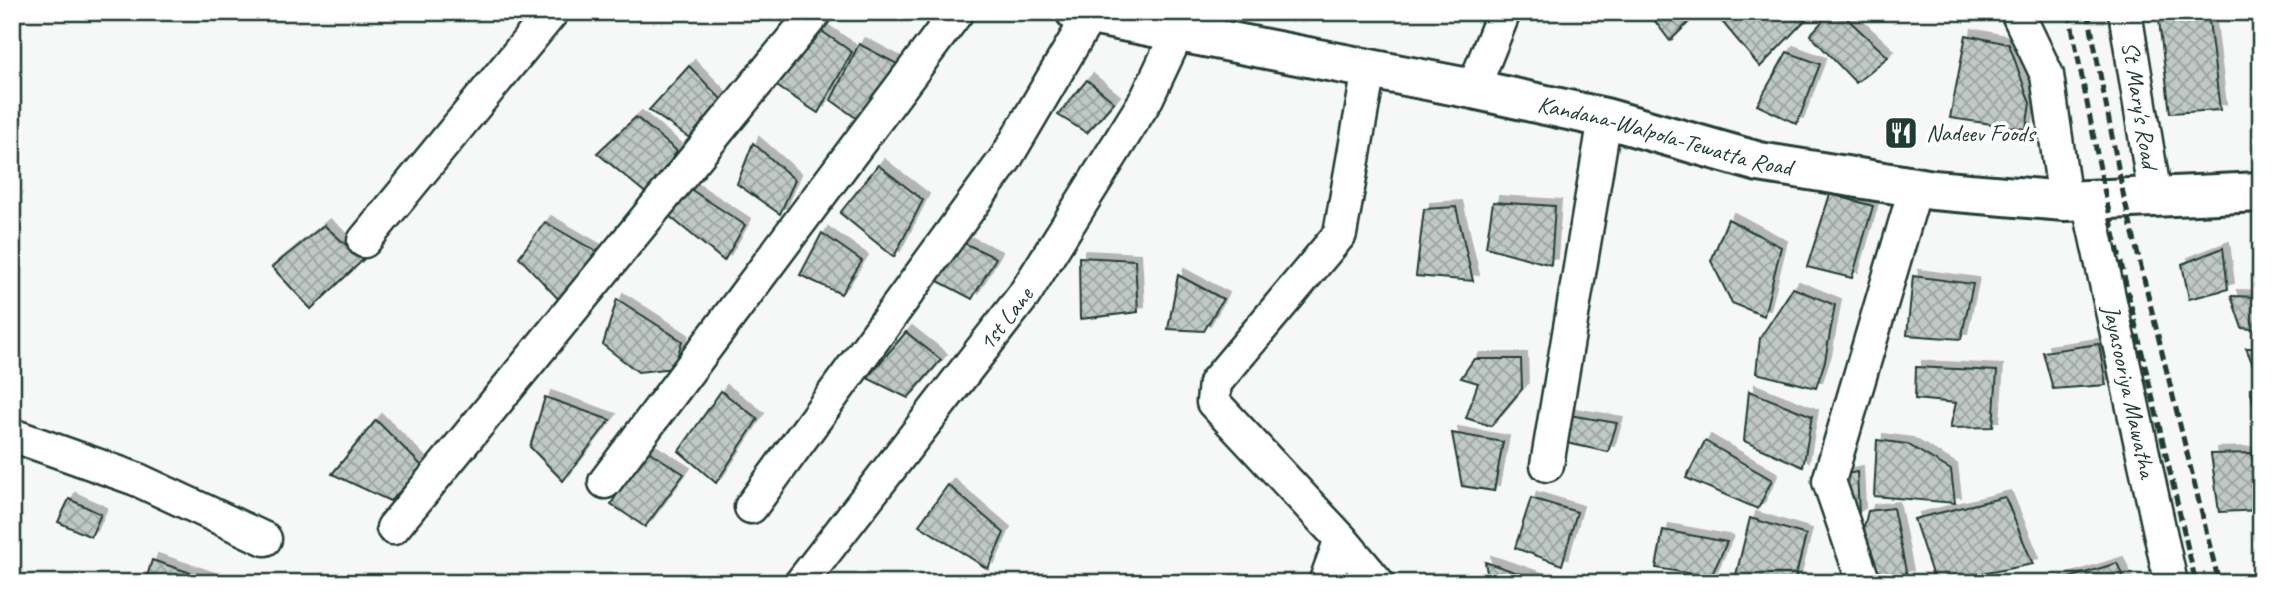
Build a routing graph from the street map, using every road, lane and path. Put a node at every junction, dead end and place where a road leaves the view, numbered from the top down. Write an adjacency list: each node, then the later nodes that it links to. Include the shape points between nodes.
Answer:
1 (552, 12): 16 (street)
2 (815, 12): 21 (street)
3 (957, 12): 19 (street)
4 (1504, 12): 10 (street)
5 (2017, 12): 15 (street, Jayasooriya Mawatha, via 2047,75)
6 (2125, 12): 14 (street, St Mary's Road)
7 (1083, 13): 8 (main road, Kandana-Walpola-Tewatta Road); 20 (street, via 1006,158)
8 (1178, 32): 9 (main road, Kandana-Walpola-Tewatta Road); 24 (street, 1st Lane, via 1147,98 1024,295)
9 (1369, 69): 10 (main road, Kandana-Walpola-Tewatta Road); 22 (street, via 1340,234 1215,383 1213,402)
10 (1472, 89): 11 (main road, Kandana-Walpola-Tewatta Road)
11 (1605, 118): 12 (main road, Kandana-Walpola-Tewatta Road, via 1759,162); 18 (street)
12 (1916, 186): 15 (main road, Kandana-Walpola-Tewatta Road); 27 (street, via 1829,481)
13 (2261, 192): 14 (main road, Kandana-Walpola-Tewatta Road)
14 (2155, 197): 15 (main road, Kandana-Walpola-Tewatta Road)
15 (2077, 201): 28 (street, Jayasooriya Mawatha)
16 (364, 240)
17 (12, 435): 23 (street, via 136,479)
18 (1547, 465)
19 (605, 482)
20 (751, 508)
21 (393, 528)
22 (1341, 539): 25 (street); 26 (street)
23 (265, 540)
24 (801, 583)
25 (1325, 583)
26 (1378, 583)
27 (1864, 583)
28 (2171, 583)

